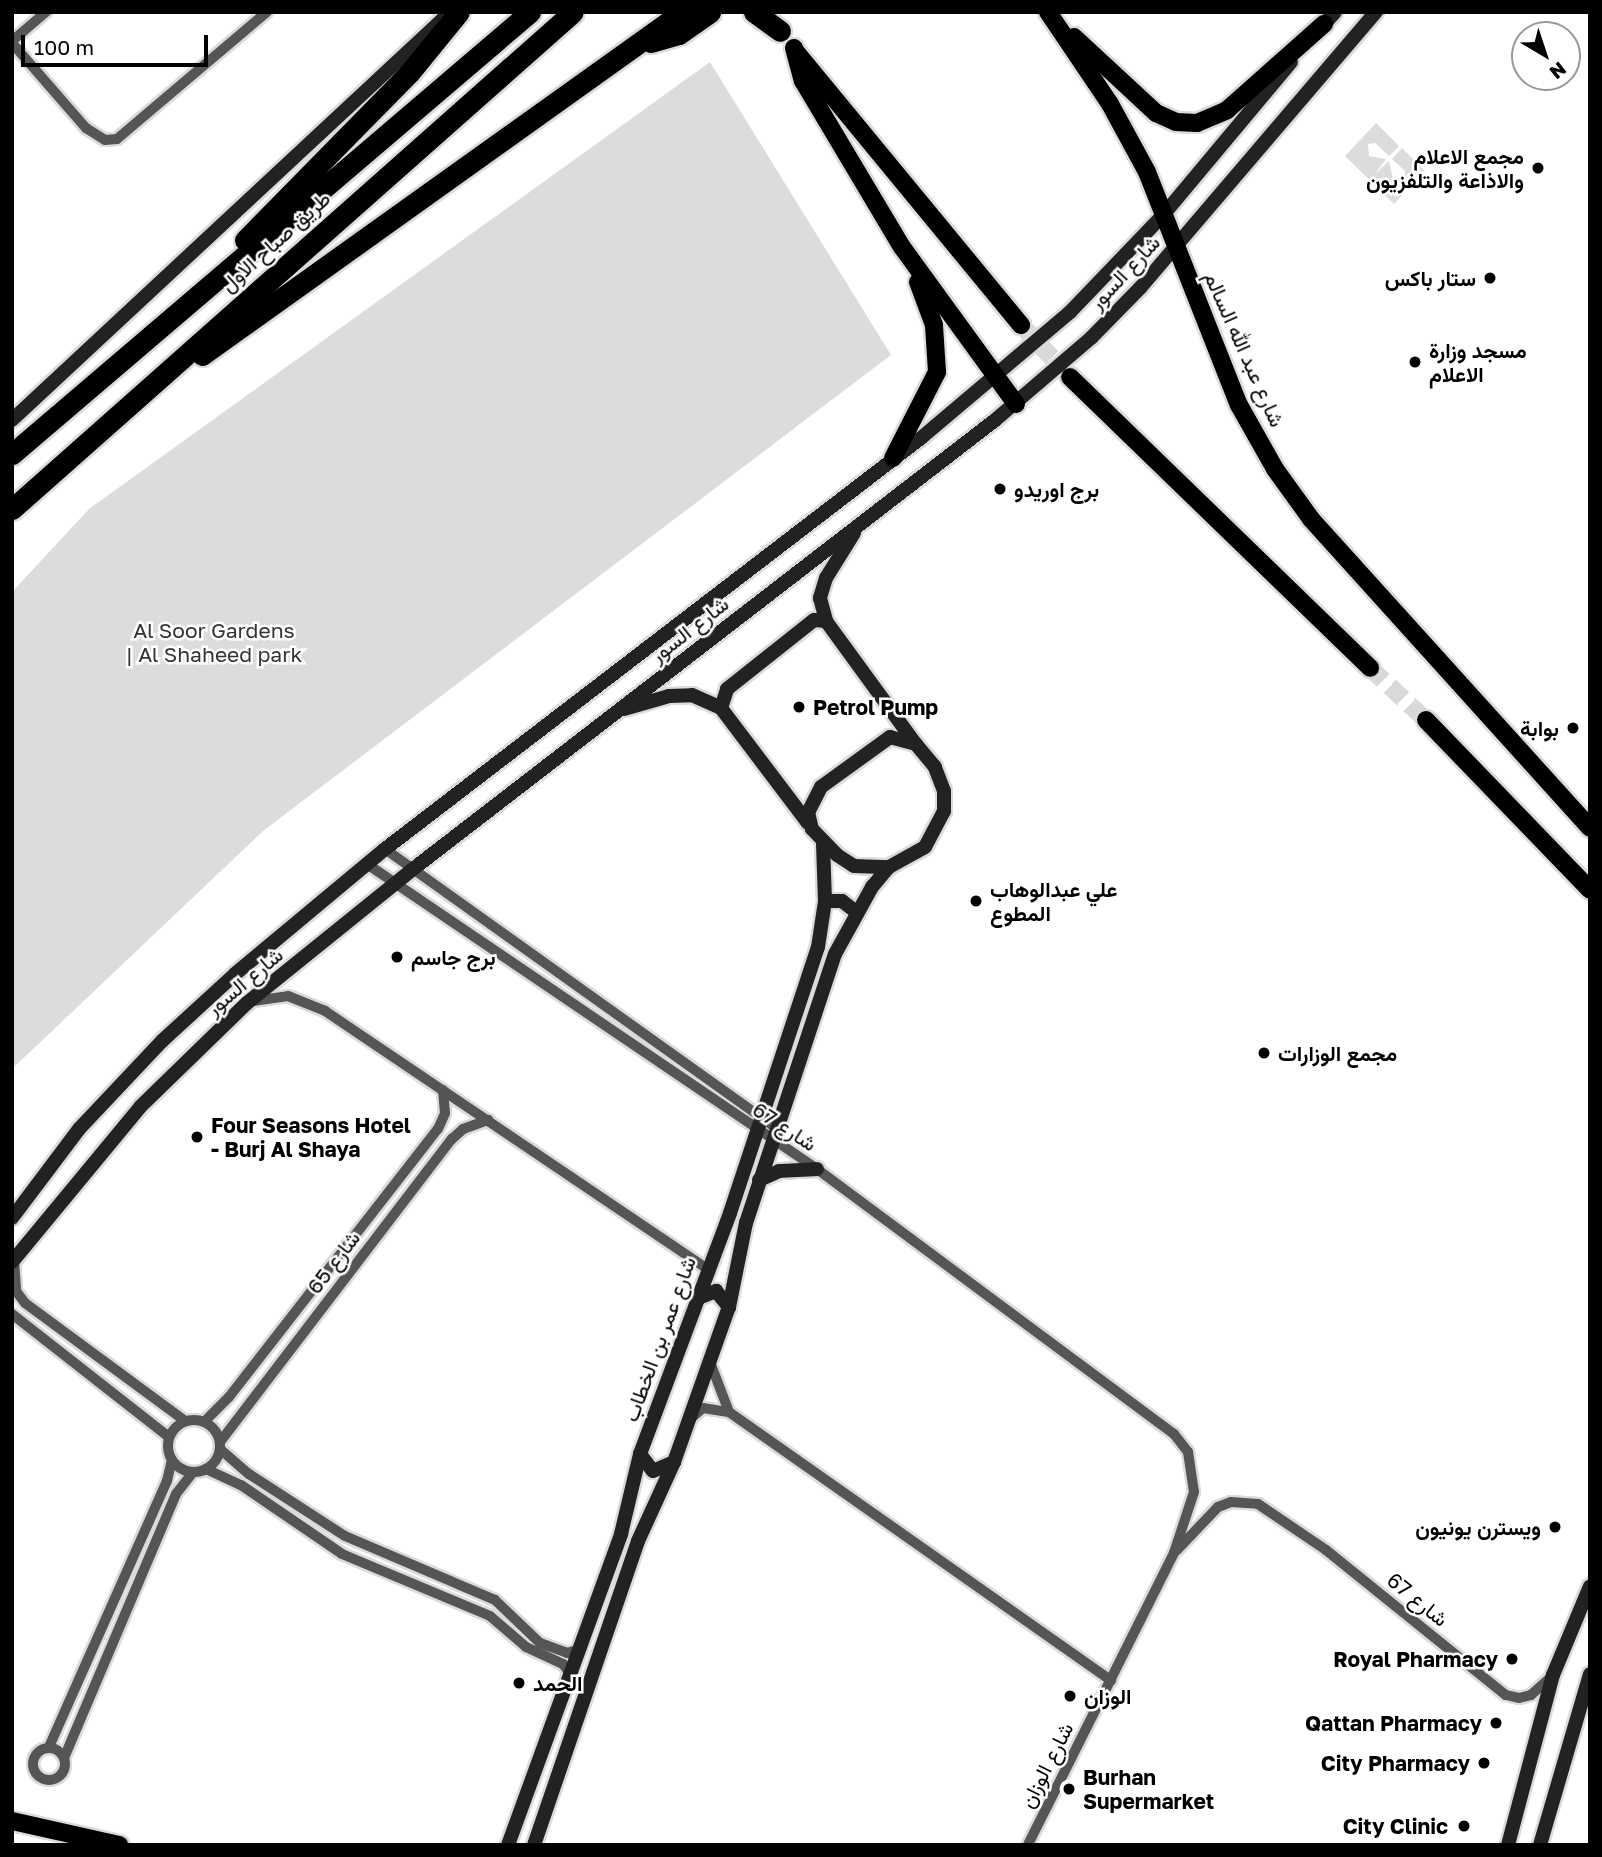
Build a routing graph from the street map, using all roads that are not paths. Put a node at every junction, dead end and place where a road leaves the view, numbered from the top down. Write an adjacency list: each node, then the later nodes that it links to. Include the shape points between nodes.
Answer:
1 (46, 12): 15 (street)
2 (267, 12): 15 (street, via 117,139 105,140 86,128)
3 (450, 12): 27 (main road)
4 (459, 12): 22 (highway, via 410,72)
5 (530, 12): 22 (highway, طريق صباح الاول)
6 (573, 12): 26 (highway, طريق صباح الاول, via 259,287)
7 (682, 12): 16 (highway)
8 (710, 12): 16 (highway, via 679,34)
9 (754, 12): 14 (highway)
10 (767, 12): 14 (main road)
11 (1376, 12): 20 (main road, شارع السور)
12 (1050, 14): 13 (main road, via 1150,109 1169,120 1189,123 1209,120 1227,110); 18 (main road, شارع عبد الله السالم, via 1110,104)
13 (1329, 18): 18 (main road, شارع السور)
14 (780, 31): 17 (main road)
15 (12, 42)
16 (645, 42): 26 (highway, via 384,222)
17 (794, 48): 19 (main road, via 803,81); 21 (main road)
18 (1164, 214): 20 (main road, شارع عبد الله السالم); 23 (main road, شارع السور, via 1070,312)
19 (902, 247): 23 (main road); 29 (main road, via 934,325 939,358 932,388)
20 (1176, 247): 25 (main road, شارع السور, via 1091,338); 38 (main road, شارع عبد الله السالم, via 1239,405 1275,469 1311,519)
21 (1021, 325)
22 (156, 330): 28 (highway, طريق صباح الاول)
23 (996, 377): 25 (main road); 29 (main road, شارع السور)
24 (1070, 377): 33 (main road)
25 (1016, 404): 31 (main road, شارع السور)
26 (121, 416): 30 (highway, طريق صباح الاول)
27 (12, 420)
28 (12, 454)
29 (893, 458): 41 (main road, شارع السور)
30 (12, 509)
31 (859, 524): 32 (main road, via 826,578 820,598); 35 (main road, شارع السور)
32 (826, 621): 34 (main road, via 814,620 727,689); 37 (main road)
33 (1370, 668)
34 (721, 708): 35 (main road, via 692,695 669,696); 39 (main road)
35 (616, 712): 44 (main road, شارع السور)
36 (1426, 720): 46 (main road)
37 (916, 744): 39 (main road, via 903,738 880,741 821,788 811,799 808,812); 43 (main road, via 935,768 944,791 943,811 925,847)
38 (1590, 828)
39 (813, 829): 40 (main road)
40 (823, 844): 43 (main road, via 853,866); 47 (main road, شارع عمر بن الخطاب)
41 (385, 849): 42 (main road, شارع السور); 44 (street, شارع 67)
42 (367, 864): 45 (street, شارع 67); 57 (main road, شارع السور, via 162,1041 79,1129)
43 (889, 867): 48 (main road)
44 (413, 869): 45 (main road, شارع السور); 51 (street, شارع 67)
45 (395, 883): 49 (main road, شارع السور); 53 (street, شارع 67)
46 (1590, 890)
47 (825, 901): 48 (main road, via 842,901); 51 (main road, شارع عمر بن الخطاب, via 818,947)
48 (855, 911): 54 (main road, via 835,954)
49 (247, 1003): 50 (street, via 272,996 309,1002); 58 (main road, شارع السور, via 140,1107)
50 (443, 1090): 52 (street); 66 (street, شارع 65, via 445,1113 438,1129 229,1397)
51 (761, 1116): 53 (main road, شارع عمر بن الخطاب); 54 (street, شارع 67)
52 (488, 1120): 59 (street); 70 (street, شارع 65, via 463,1129 452,1139)
53 (756, 1131): 54 (street, شارع 67); 59 (main road, شارع عمر بن الخطاب)
54 (774, 1135): 55 (street, شارع 67); 56 (main road)
55 (817, 1169): 56 (main road, via 779,1171); 68 (street, شارع 67)
56 (759, 1180): 61 (main road)
57 (12, 1218)
58 (13, 1261): 65 (street, via 16,1291 26,1303)
59 (707, 1269): 60 (main road, شارع عمر بن الخطاب)
60 (696, 1299): 61 (main road, via 716,1291); 71 (main road, شارع عمر بن الخطاب)
61 (729, 1307): 63 (main road)
62 (12, 1314): 69 (street)
63 (709, 1362): 64 (street); 67 (main road)
64 (729, 1412): 67 (street, via 703,1408); 83 (street)
65 (185, 1422): 66 (street); 69 (street)
66 (204, 1422): 70 (street)
67 (687, 1422): 73 (main road)
68 (1174, 1434): 77 (street, شارع الوزان, via 1188,1452 1194,1492)
69 (169, 1437): 72 (street)
70 (220, 1445): 74 (street); 79 (street, via 249,1474 345,1536 495,1600 540,1643 567,1653)
71 (639, 1454): 73 (main road, via 653,1471); 79 (main road, شارع عمر بن الخطاب, via 621,1534)
72 (172, 1460): 75 (street); 84 (street, via 167,1481)
73 (674, 1462): 89 (main road, via 638,1541)
74 (206, 1469): 75 (street); 81 (street, via 233,1480 342,1554 490,1616 518,1642 563,1664)
75 (193, 1472): 85 (street, via 176,1494)
76 (1258, 1504): 77 (street, شارع الوزان, via 1231,1502 1218,1507); 82 (street, شارع 67, via 1326,1550 1506,1695 1531,1695)
77 (1174, 1553): 83 (street, شارع الوزان)
78 (1590, 1586): 82 (main road)
79 (580, 1649): 81 (main road, شارع عمر بن الخطاب)
80 (1590, 1674): 92 (main road)
81 (571, 1675): 88 (main road, شارع عمر بن الخطاب)
82 (1553, 1675): 91 (main road)
83 (1111, 1679): 90 (street, شارع الوزان)
84 (49, 1747): 85 (street); 85 (street, via 33,1759 40,1778 60,1777)
85 (64, 1758)
86 (12, 1821): 87 (main road)
87 (119, 1845)
88 (508, 1845)
89 (534, 1845)
90 (1027, 1845)
91 (1508, 1845)
92 (1540, 1845)

